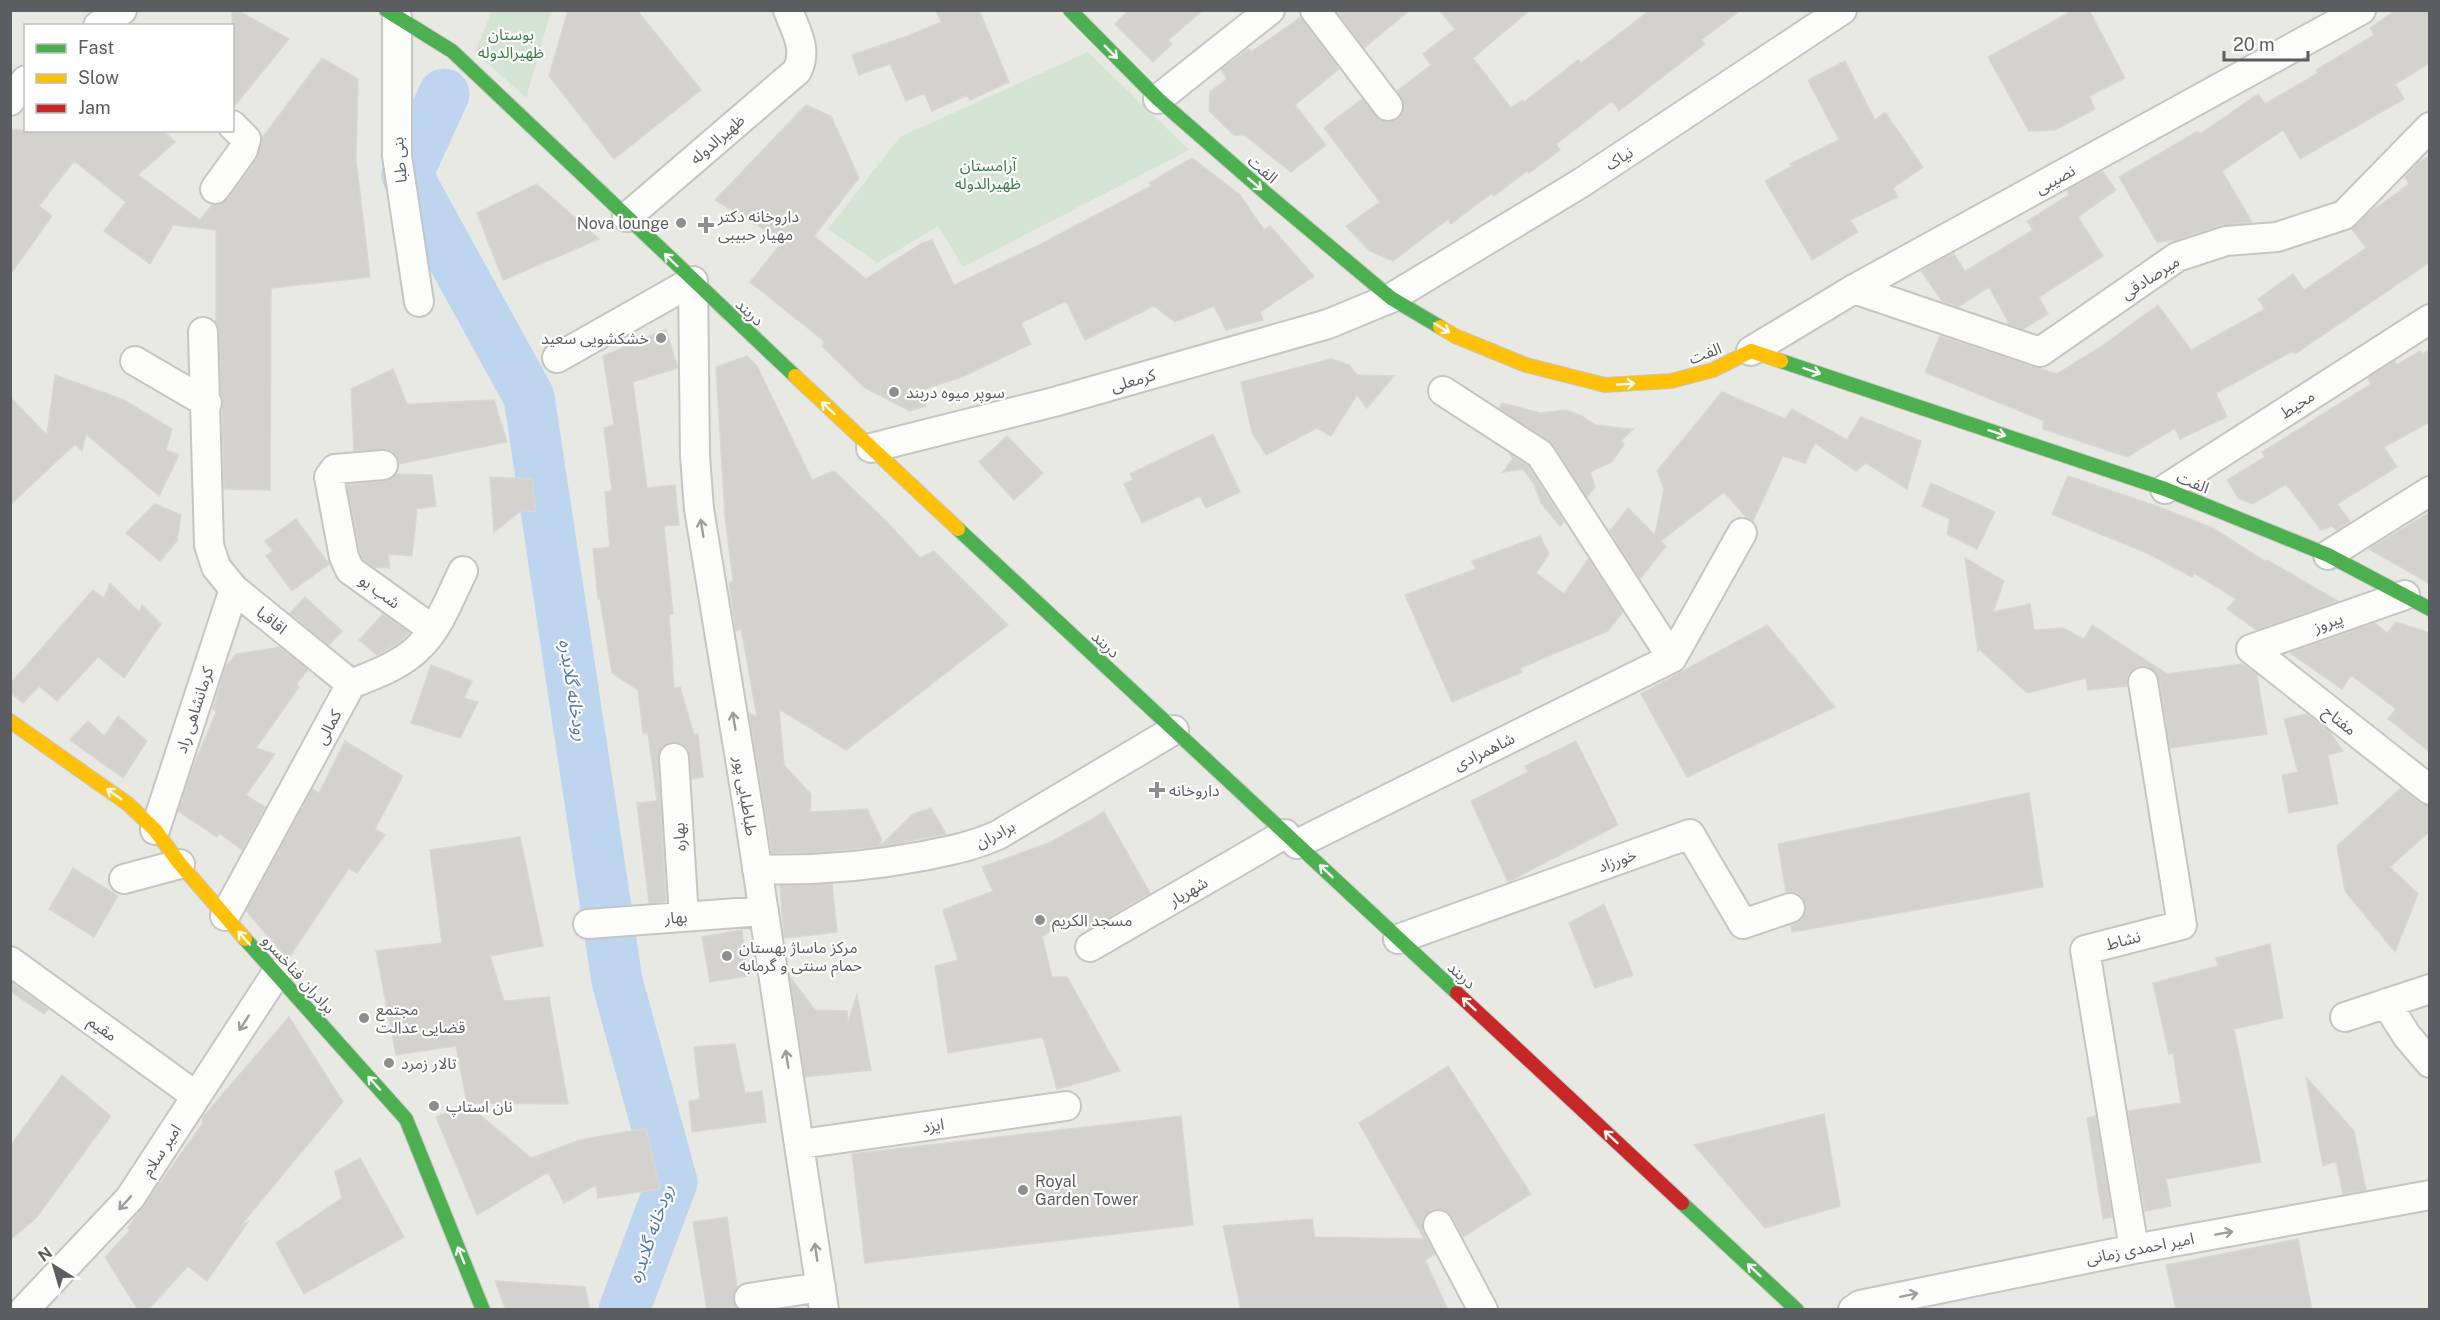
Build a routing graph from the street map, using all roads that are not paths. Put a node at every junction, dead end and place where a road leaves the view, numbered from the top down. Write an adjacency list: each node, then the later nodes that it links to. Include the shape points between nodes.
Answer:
1 (788, 10): 15 (street, ظهیرالدوله, via 801,43 803,59 797,71)
2 (1070, 10): 9 (main road, الفت, one-way to 9)
3 (1270, 10): 9 (street)
4 (1315, 10): 11 (street)
5 (1842, 10): 18 (street, نیاک, via 1581,183)
6 (2361, 10): 17 (street, نصیبی)
7 (392, 14): 15 (main road, دربند, via 452,51); 19 (street, بنی طبا, via 397,156)
8 (24, 83): 10 (street)
9 (1158, 99): 18 (main road, الفت, one-way to 18)
10 (10, 101)
11 (1388, 106)
12 (234, 127): 14 (street, via 246,139 243,150)
13 (2430, 127): 17 (street, میرصادقی, via 2344,215 2277,237 2226,241 2177,257 2040,352)
14 (215, 189)
15 (627, 217): 16 (main road, دربند, one-way to 15)
16 (693, 281): 23 (street); 27 (main road, دربند, one-way to 16); 49 (street, طباطبایی پور, one-way to 16, via 699,509)
17 (1854, 289): 22 (street, نصیبی)
18 (1391, 298): 22 (main road, الفت, one-way to 22, via 1455,336 1526,365 1605,385 1671,381 1713,370); 27 (street, کرمعلی, via 1328,324 1054,402)
19 (419, 302)
20 (2430, 320): 29 (street, محیط)
21 (203, 332): 26 (street)
22 (1751, 351): 29 (main road, الفت, one-way to 29)
23 (556, 358)
24 (135, 361): 26 (street)
25 (1443, 391): 39 (street, via 1540,454)
26 (207, 403): 34 (street, اقاقیا, via 209,545 216,567)
27 (870, 448): 43 (main road, دربند)
28 (383, 465): 37 (street, شب بو, via 335,469 329,477 346,565)
29 (2165, 489): 32 (main road, الفت)
30 (2430, 490): 32 (street)
31 (1742, 534): 39 (street)
32 (2328, 555): 35 (main road, الفت)
33 (464, 571): 37 (street)
34 (234, 589): 41 (street, اقاقیا); 46 (street, کرمانشاهی راد)
35 (2405, 595): 36 (main road, الفت); 38 (street, پیروز)
36 (2430, 609)
37 (432, 629): 41 (street, via 421,646 383,672)
38 (2251, 649): 45 (street, مفتاح)
39 (1672, 658): 47 (street, شاهمرادی)
40 (2144, 682): 69 (street, نشاط, via 2182,925 2085,950)
41 (351, 684): 53 (street, کمالی)
42 (10, 721): 46 (main road, برادران فناخسرو, one-way to 42, via 128,804)
43 (1174, 730): 47 (main road, دربند); 49 (street, برادران, via 973,846 870,866)
44 (674, 758): 54 (street, بهاره)
45 (2430, 790)
46 (154, 830): 48 (main road, برادران فناخسرو)
47 (1291, 839): 56 (main road, دربند, one-way to 47); 57 (street, شهریار)
48 (180, 864): 50 (street); 53 (main road, برادران فناخسرو)
49 (758, 869): 52 (street, طباطبایی پور)
50 (124, 879)
51 (1790, 908): 56 (street, خورزاد, via 1743,924 1690,834)
52 (764, 911): 54 (street, بهار); 66 (street, طباطبایی پور, one-way to 52)
53 (225, 916): 59 (main road, برادران فناخسرو, one-way to 53)
54 (684, 917): 55 (street, بهار)
55 (588, 924)
56 (1398, 939): 75 (main road, دربند, one-way to 56)
57 (1090, 948)
58 (10, 961): 64 (street, مقیم)
59 (276, 974): 64 (street, امیر سلام, one-way to 64); 73 (main road, برادران فناخسرو, one-way to 59, via 406,1119)
60 (2430, 989): 61 (street)
61 (2386, 1003): 62 (street); 63 (street)
62 (2345, 1017)
63 (2430, 1063)
64 (196, 1096): 72 (street, امیر سلام, one-way to 72, via 130,1198)
65 (1066, 1106): 66 (street, ایزد)
66 (801, 1144): 71 (street, طباطبایی پور, one-way to 66)
67 (2430, 1195): 69 (street, امیر احمدی زمانی, one-way to 67)
68 (1438, 1225): 74 (street)
69 (2134, 1249): 76 (street, امیر احمدی زمانی, one-way to 69, via 1860,1305)
70 (749, 1298): 71 (street)
71 (822, 1298)
72 (24, 1310)
73 (483, 1310)
74 (1483, 1310)
75 (1797, 1310)
76 (1853, 1310)

